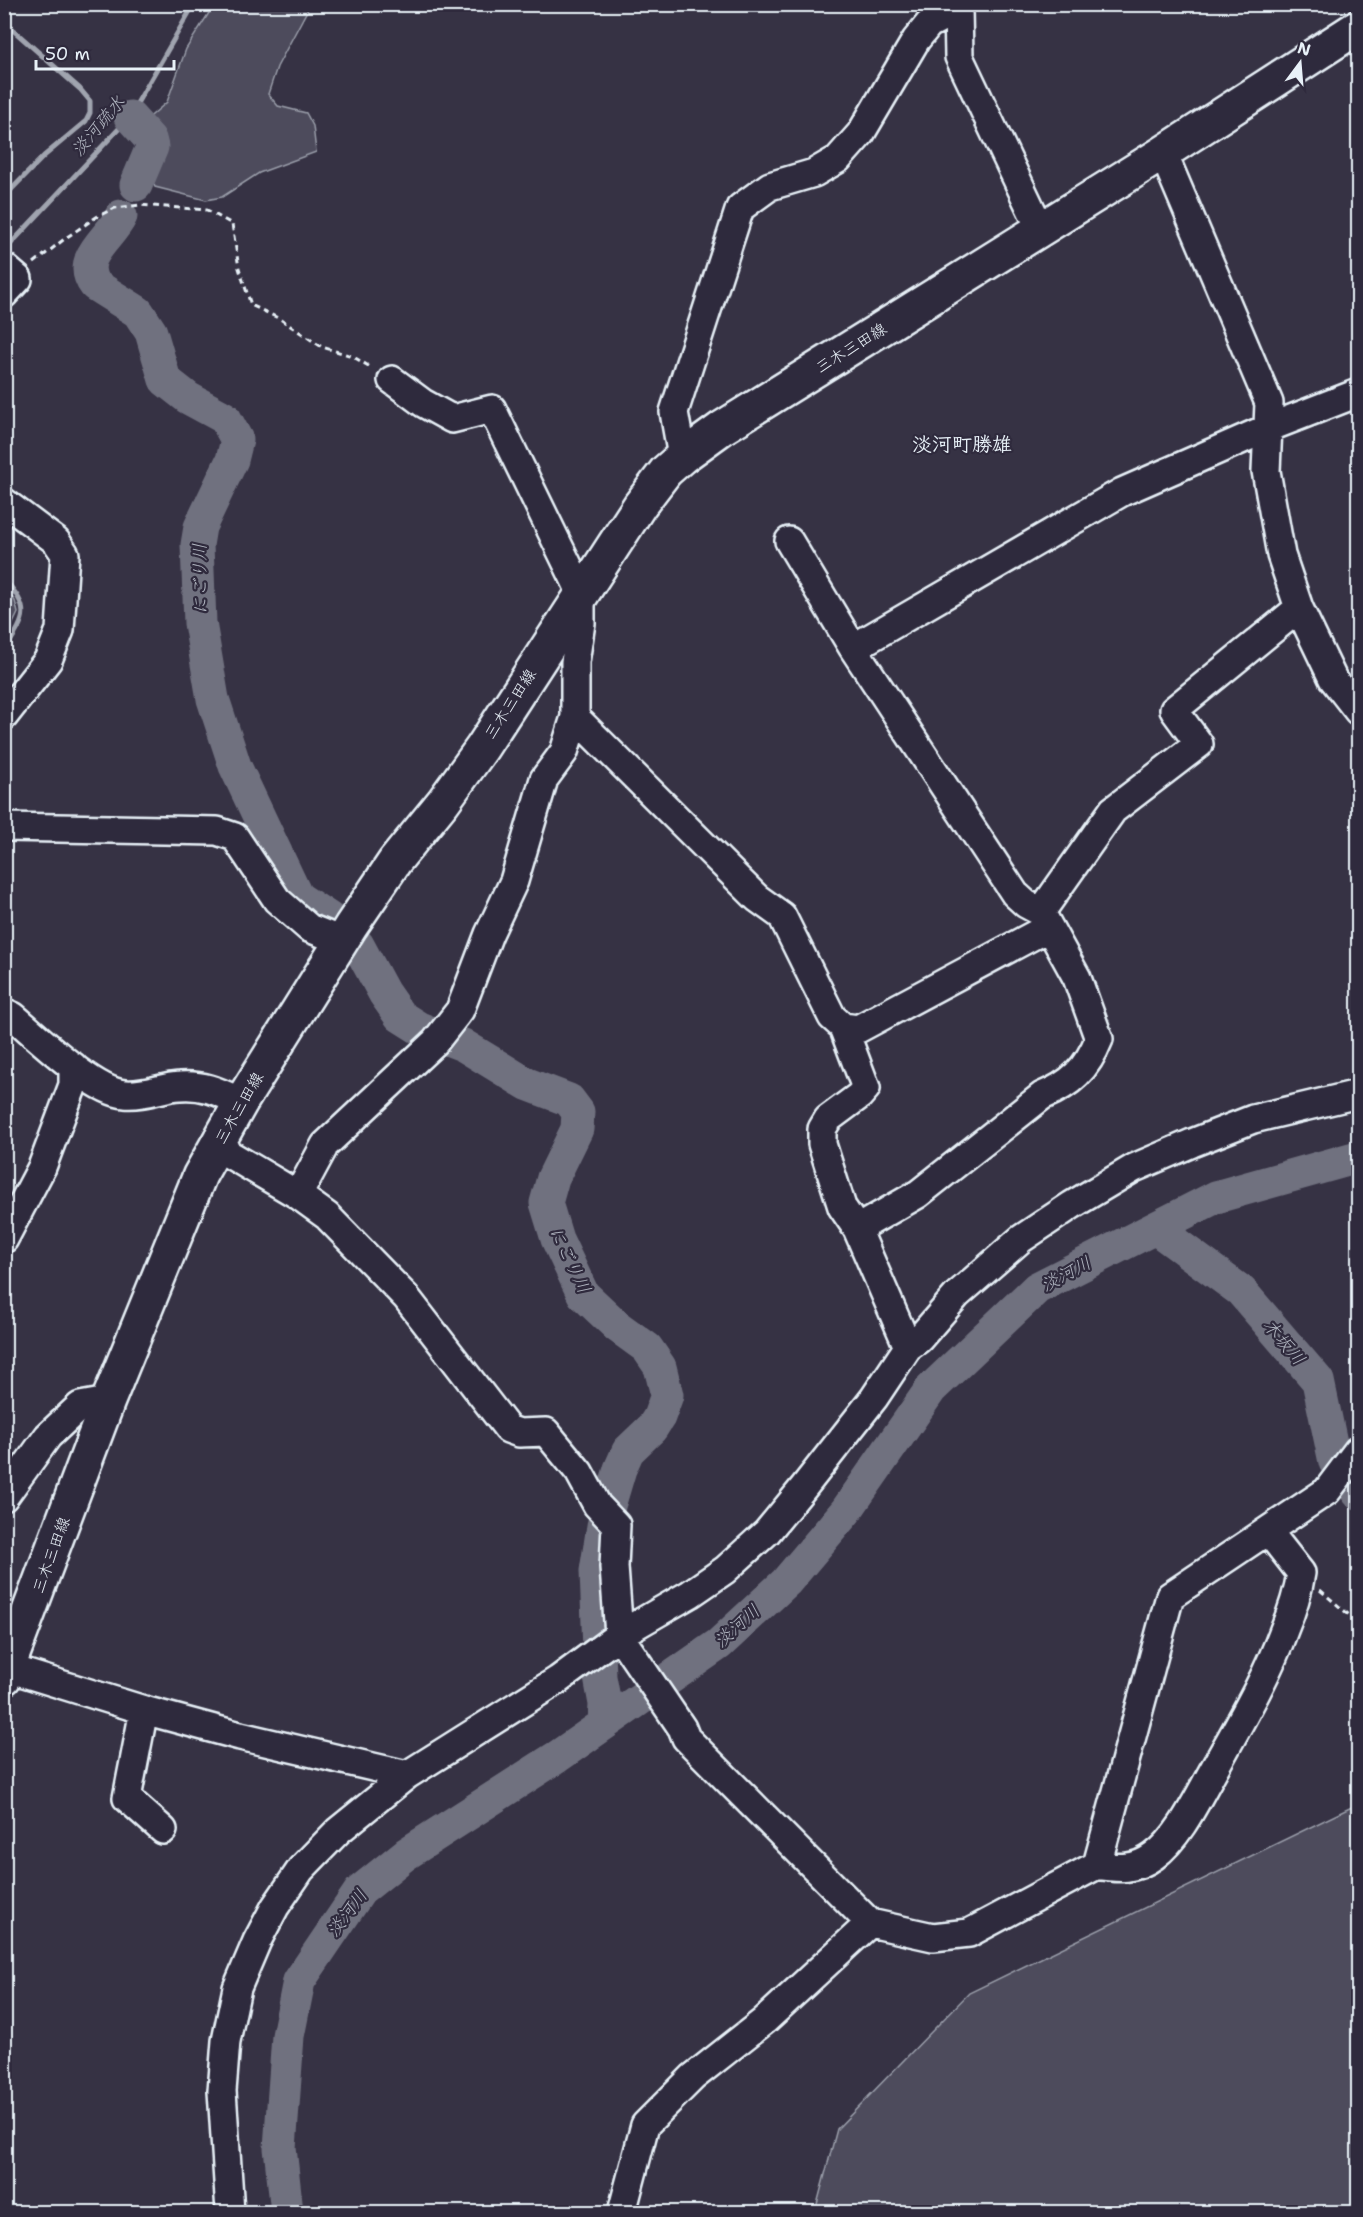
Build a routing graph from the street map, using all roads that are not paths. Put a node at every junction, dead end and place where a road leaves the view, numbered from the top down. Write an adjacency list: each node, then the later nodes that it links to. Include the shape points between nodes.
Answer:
1 (959, 7): 4 (street, via 959,57); 8 (street, via 929,24 916,40 861,133 838,159 814,173 770,186 740,208 674,412)
2 (1359, 27): 3 (main road, 三木三田線)
3 (1163, 153): 4 (main road, 三木三田線); 7 (street, via 1269,403)
4 (1041, 230): 8 (main road, 三木三田線, via 722,428)
5 (392, 380): 11 (street, via 452,419 492,409)
6 (1359, 393): 7 (street)
7 (1268, 428): 12 (street, via 1266,471 1281,555); 13 (street, via 1122,492)
8 (682, 457): 11 (main road, 三木三田線, via 640,505)
9 (4, 501): 15 (street, via 56,541 65,554 60,630 48,660)
10 (789, 541): 13 (street)
11 (581, 592): 16 (street); 19 (main road, 三木三田線, via 482,748 395,861)
12 (1299, 608): 14 (street, via 1333,679); 18 (street, via 1174,710 1199,744 1113,810)
13 (853, 648): 18 (street, via 1015,894)
14 (1359, 711)
15 (4, 716)
16 (575, 717): 21 (street, via 757,898 782,916 832,1017); 26 (street, via 564,752 544,779 514,881 460,1010 435,1042 325,1145)
17 (4, 827): 19 (street, via 217,831 235,837 276,900 309,928)
18 (1045, 919): 21 (street, via 858,1029); 27 (street, via 1077,978 1099,1039 1091,1059 1063,1087 1041,1096 918,1194)
19 (342, 941): 24 (main road, 三木三田線)
20 (4, 1012): 22 (street)
21 (843, 1027): 27 (street, via 866,1088 828,1119 822,1129 822,1144 842,1207)
22 (73, 1066): 24 (street, via 110,1091 126,1095 179,1086 209,1087); 28 (street, via 73,1085 42,1167)
23 (1359, 1094): 29 (street, via 1253,1119 1134,1168 1021,1239 957,1295)
24 (241, 1102): 25 (main road, 三木三田線)
25 (217, 1147): 26 (street); 30 (main road, 三木三田線, via 200,1175)
26 (298, 1194): 34 (street, via 327,1216 406,1297 508,1429 519,1433 546,1432 579,1472 597,1505 616,1525 614,1567)
27 (857, 1229): 29 (street)
28 (4, 1239)
29 (908, 1347): 34 (street, via 874,1398 766,1532 725,1570)
30 (108, 1401): 32 (street, via 80,1406 48,1436); 35 (main road, 三木三田線)
31 (1351, 1467): 33 (street, via 1327,1491)
32 (4, 1497)
33 (1268, 1532): 39 (street, via 1170,1596); 39 (street, via 1301,1573 1299,1592 1271,1666 1185,1820 1163,1848 1133,1868)
34 (619, 1635): 37 (street, via 558,1680); 40 (street, via 686,1738)
35 (6, 1673): 36 (street)
36 (144, 1710): 37 (street); 38 (street, via 127,1798)
37 (407, 1775): 41 (street, via 338,1831 301,1869 275,1907 237,1988 226,2041 222,2091)
38 (163, 1830)
39 (1097, 1865): 40 (street, via 969,1933 933,1937)
40 (870, 1923): 42 (street, via 764,2021 693,2076 645,2125)
41 (230, 2212)
42 (622, 2212)

